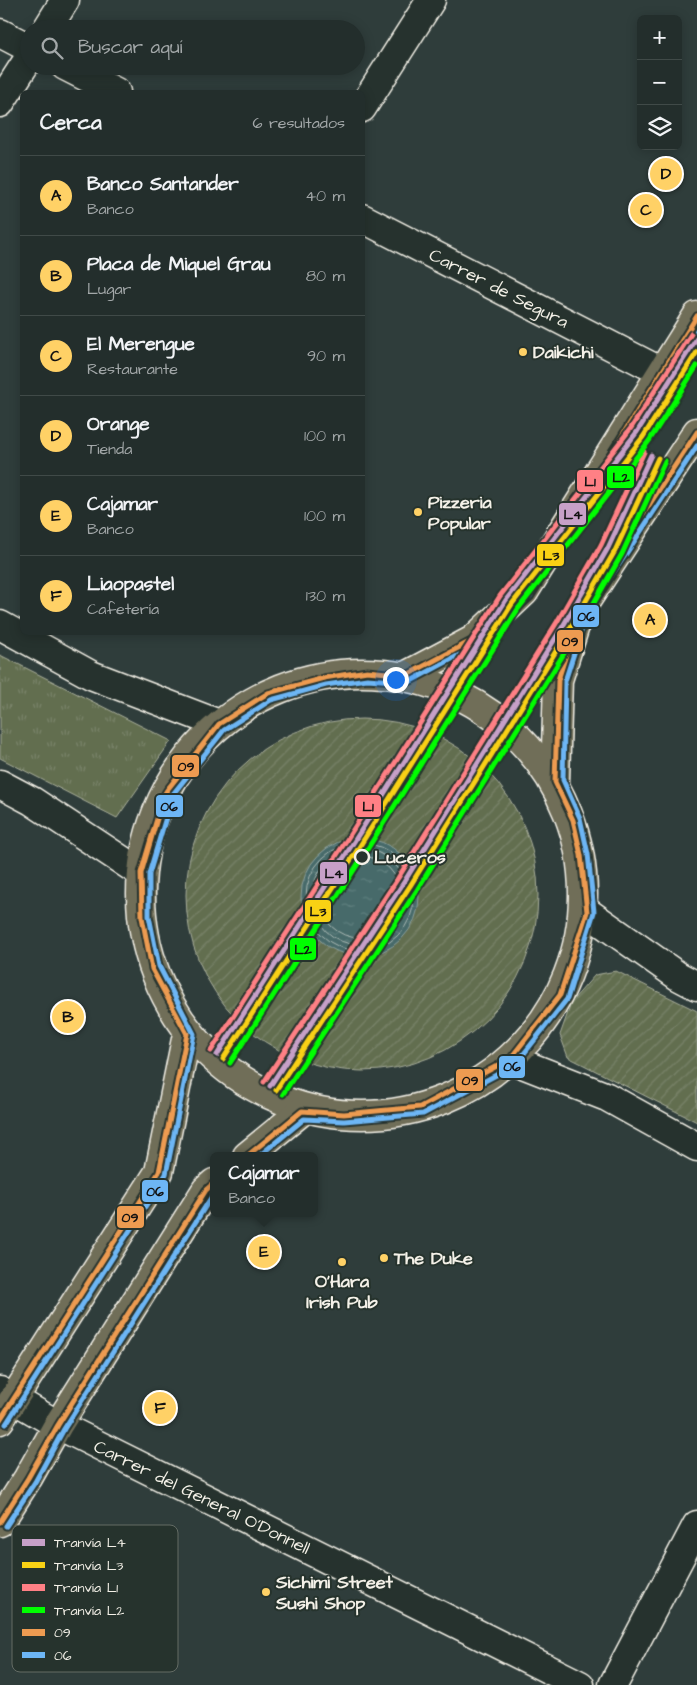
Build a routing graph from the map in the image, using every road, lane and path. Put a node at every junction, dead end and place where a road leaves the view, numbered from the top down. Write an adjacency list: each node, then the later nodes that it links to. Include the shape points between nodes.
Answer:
1 (65, 0): 3 (street)
2 (431, 0): 10 (street)
3 (53, 20)
4 (0, 33): 5 (street)
5 (20, 43)
6 (20, 72): 9 (street)
7 (83, 75): 8 (street)
8 (112, 90)
9 (0, 103)
10 (365, 103)
11 (365, 220): 13 (street, Carrer de Segura)
12 (697, 316): 13 (main road)
13 (662, 372): 16 (main road, via 524,592 473,640)
14 (697, 432): 18 (main road, via 580,610 558,680)
15 (0, 625): 17 (street, via 91,675)
16 (407, 676): 17 (main road, via 367,671 324,678 268,693); 18 (main road, via 468,697 527,742)
17 (219, 724): 20 (main road, via 164,795)
18 (555, 782): 21 (main road, via 573,820 581,855)
19 (0, 784): 20 (street, via 32,801)
20 (141, 873): 23 (main road, via 142,917 152,969)
21 (587, 912): 22 (street); 24 (main road, via 560,995)
22 (697, 986)
23 (187, 1034): 25 (main road, via 221,1073 260,1099); 29 (main road, via 159,1172)
24 (510, 1059): 25 (main road, via 420,1106 344,1114); 26 (street, via 606,1097)
25 (302, 1110): 27 (main road)
26 (697, 1147)
27 (252, 1152)
28 (210, 1186): 30 (main road)
29 (4, 1403): 30 (street, Carrer del General O'Donnell)
30 (58, 1426): 31 (main road); 33 (street, Carrer del General O'Donnell)
31 (0, 1522)
32 (697, 1525): 34 (street)
33 (580, 1685)
34 (613, 1685)

